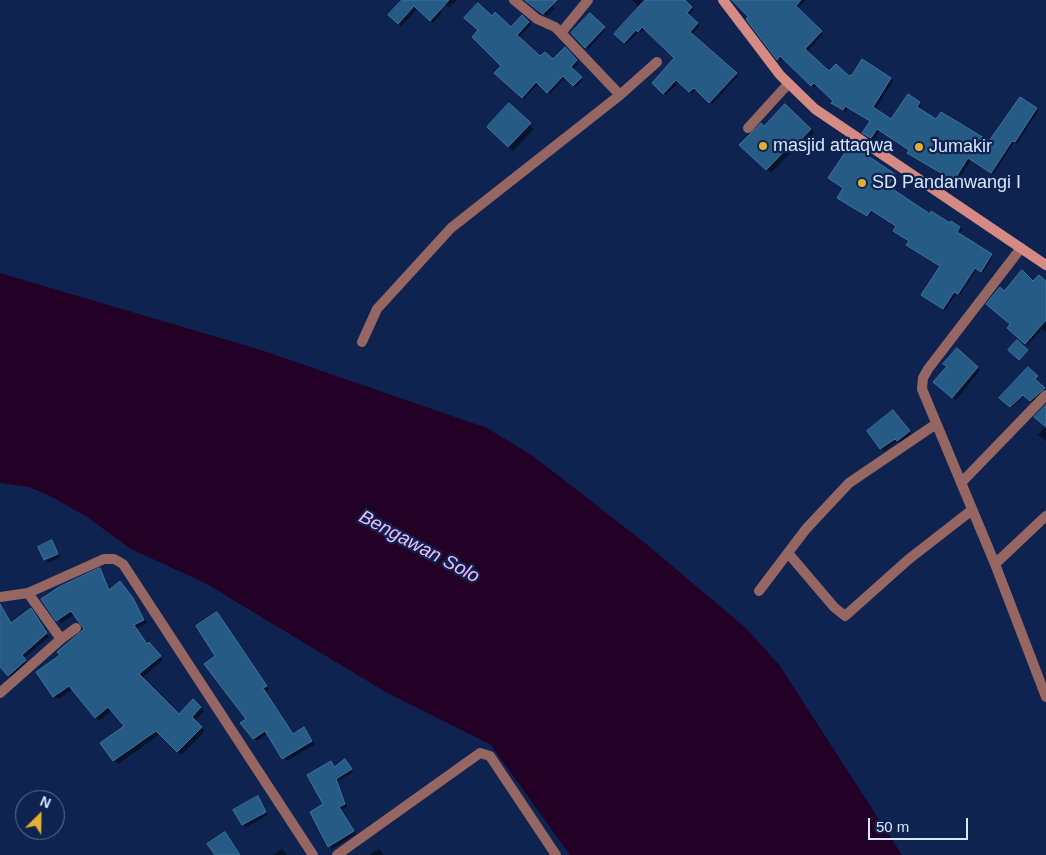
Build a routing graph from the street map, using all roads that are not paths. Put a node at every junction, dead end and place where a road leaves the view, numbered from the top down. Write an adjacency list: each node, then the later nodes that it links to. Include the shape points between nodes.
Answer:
1 (514, 0): 4 (street)
2 (588, 0): 4 (street)
3 (723, 0): 6 (street)
4 (561, 33): 7 (street)
5 (657, 62): 7 (street)
6 (788, 84): 8 (street); 9 (street, via 815,109)
7 (620, 95): 11 (street, via 451,228 377,309)
8 (748, 128)
9 (1021, 248): 10 (street); 13 (street, via 922,378 922,389)
10 (1046, 265)
11 (362, 342)
12 (1046, 395): 14 (street)
13 (936, 424): 14 (street); 17 (street, via 849,483 829,502)
14 (961, 483): 15 (street)
15 (972, 510): 17 (street, via 909,559 845,616); 18 (street)
16 (1046, 516): 18 (street)
17 (788, 553): 19 (street)
18 (995, 564): 25 (street)
19 (759, 591)
20 (28, 593): 21 (street); 23 (street); 26 (street, via 104,559 123,564)
21 (0, 597)
22 (76, 628): 23 (street)
23 (61, 639): 24 (street)
24 (0, 693)
25 (1046, 697)
26 (313, 855)
27 (336, 855): 28 (street, via 480,753 490,756)
28 (556, 855)

